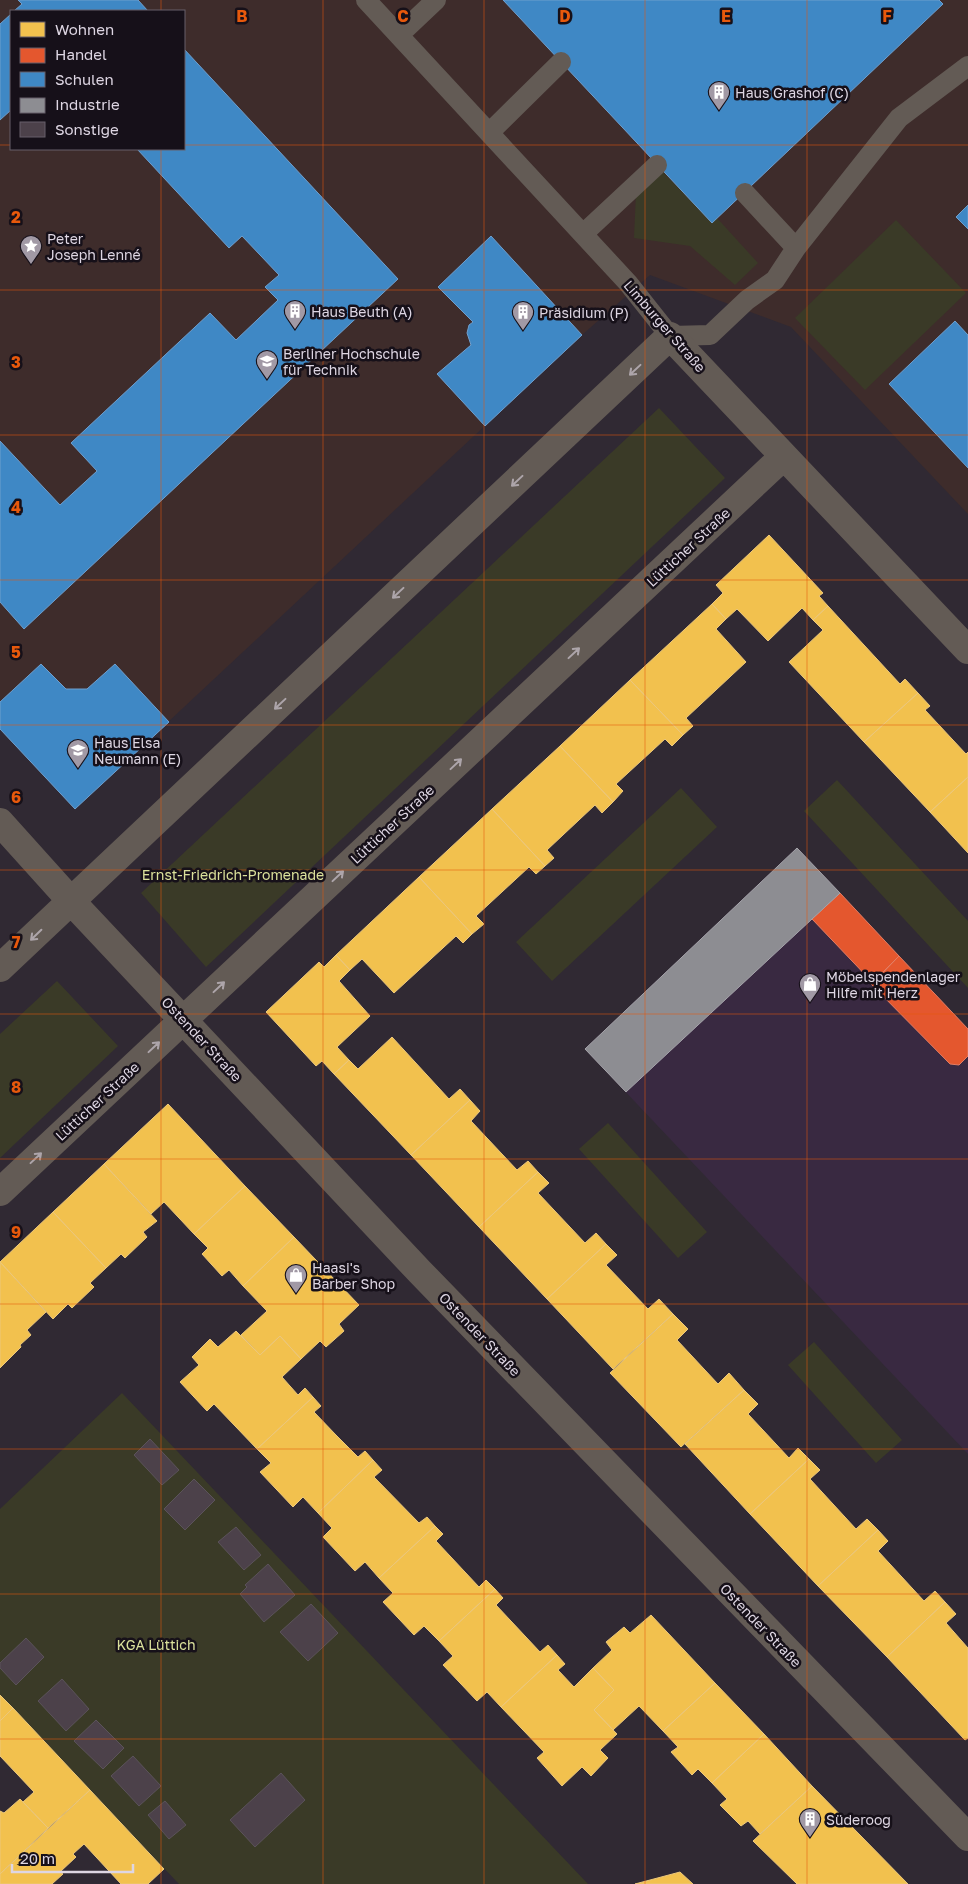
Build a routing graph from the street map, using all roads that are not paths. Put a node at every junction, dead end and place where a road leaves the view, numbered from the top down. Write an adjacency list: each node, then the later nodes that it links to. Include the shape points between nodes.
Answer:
1 (366, 0): 3 (lane, Limburger Straße)
2 (436, 0): 3 (lane)
3 (399, 36): 6 (lane, Limburger Straße)
4 (561, 62): 6 (lane)
5 (968, 66): 10 (lane, via 899,118)
6 (489, 133): 9 (lane, Limburger Straße)
7 (658, 165): 9 (lane)
8 (746, 193): 10 (lane)
9 (583, 234): 11 (lane, Limburger Straße)
10 (796, 248): 11 (lane, via 775,280 747,300 710,335)
11 (670, 336): 12 (street, Limburger Straße); 15 (street, one-way to 15)
12 (784, 456): 13 (street, Limburger Straße); 17 (street, Lütticher Straße, one-way to 12)
13 (968, 650)
14 (0, 822): 15 (street, Ostender Straße)
15 (71, 901): 16 (street, one-way to 16); 17 (street, Ostender Straße)
16 (0, 968)
17 (183, 1020): 18 (street, Lütticher Straße, one-way to 17); 19 (street, Ostender Straße, via 598,1458)
18 (0, 1192)
19 (968, 1838)

